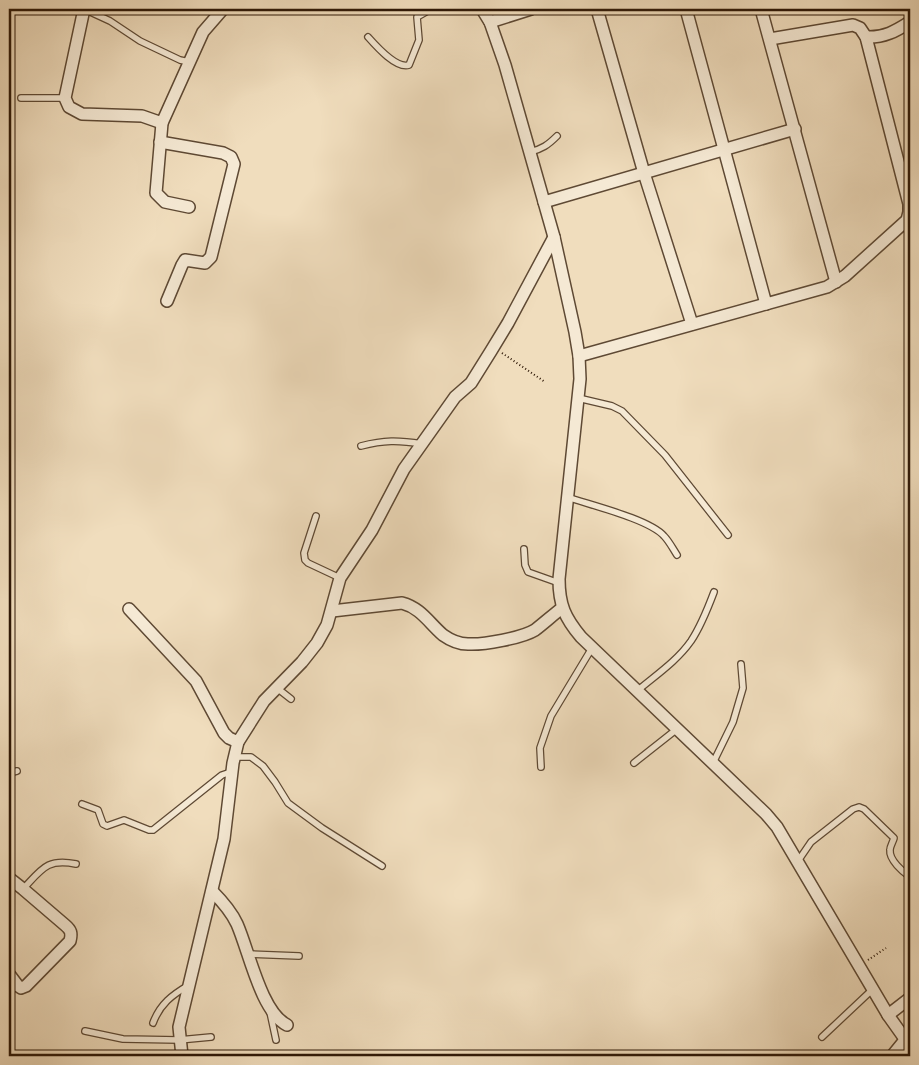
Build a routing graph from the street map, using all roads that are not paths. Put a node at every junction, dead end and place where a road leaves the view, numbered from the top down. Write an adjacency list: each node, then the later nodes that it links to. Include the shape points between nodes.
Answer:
1 (84, 9): 14 (lane, via 140,41); 16 (street)
2 (224, 9): 14 (street, via 203,32)
3 (430, 9): 11 (lane, via 417,17 419,40 406,66 382,52)
4 (482, 9): 9 (street)
5 (531, 9): 9 (street)
6 (597, 9): 23 (street)
7 (686, 9): 21 (street)
8 (762, 9): 13 (street)
9 (490, 22): 22 (street)
10 (910, 22): 12 (street, via 888,35)
11 (368, 37)
12 (866, 37): 13 (street, via 854,24); 26 (street, via 909,204)
13 (770, 39): 18 (street)
14 (189, 62): 17 (street)
15 (21, 98): 16 (lane)
16 (65, 98): 17 (street, via 69,107 82,114 142,116)
17 (162, 123): 20 (street)
18 (795, 129): 21 (street); 28 (street)
19 (557, 136): 22 (lane, via 548,146)
20 (160, 142): 25 (street, via 156,193 165,202); 29 (street, via 223,153 231,157 234,164 211,257 205,262 186,260)
21 (723, 150): 23 (street); 30 (street)
22 (530, 152): 24 (street)
23 (644, 173): 24 (street); 31 (street)
24 (544, 202): 27 (street)
25 (189, 207)
26 (909, 224): 28 (street)
27 (554, 237): 32 (street); 34 (street, via 494,347 471,383 455,397)
28 (836, 282): 30 (street)
29 (167, 301)
30 (766, 304): 31 (street)
31 (692, 324): 32 (street)
32 (579, 356): 33 (street)
33 (578, 398): 36 (street); 38 (lane, via 622,410 665,455)
34 (422, 444): 35 (lane, via 394,440); 41 (street)
35 (361, 446)
36 (567, 498): 40 (lane, via 630,517 654,529 664,535); 42 (street)
37 (316, 516): 41 (lane, via 304,560)
38 (728, 535)
39 (524, 549): 42 (lane, via 528,572)
40 (677, 555)
41 (340, 578): 46 (street)
42 (559, 583): 44 (street)
43 (714, 592): 50 (lane, via 691,641)
44 (562, 608): 46 (street, via 524,635 478,644 466,644 445,636 419,610 402,603); 47 (street, via 569,623)
45 (128, 609): 53 (street, via 196,681 224,733)
46 (332, 611): 49 (street, via 310,653)
47 (592, 648): 50 (street); 57 (lane, via 551,716 540,748)
48 (741, 664): 56 (lane, via 742,688 733,722)
49 (277, 688): 51 (lane); 53 (street, via 258,708)
50 (637, 691): 52 (street)
51 (291, 699)
52 (677, 729): 55 (lane); 56 (street)
53 (238, 742): 54 (street)
54 (234, 757): 59 (street); 64 (lane, via 250,757 263,766 288,803)
55 (634, 763)
56 (713, 763): 62 (street, via 766,814)
57 (541, 766)
58 (17, 771): 60 (lane)
59 (231, 772): 61 (lane, via 222,775 153,830 124,820 107,826 103,824 98,810); 68 (street, via 224,839)
60 (9, 773)
61 (82, 804)
62 (798, 861): 65 (lane, via 812,842 853,808 859,807 894,838 890,856); 73 (street)
63 (76, 864): 67 (lane, via 57,862 48,865)
64 (382, 866)
65 (910, 877)
66 (9, 878): 67 (street)
67 (24, 889): 71 (street, via 72,935 70,941 26,986 18,986)
68 (212, 891): 69 (street, via 228,908); 72 (street)
69 (248, 954): 70 (lane); 75 (street)
70 (299, 956)
71 (9, 974)
72 (189, 985): 77 (lane, via 162,1005); 82 (street)
73 (873, 989): 76 (street); 81 (lane)
74 (910, 998): 76 (street)
75 (269, 1008): 78 (street, via 280,1022); 83 (lane)
76 (888, 1015): 84 (street)
77 (153, 1023)
78 (288, 1025)
79 (85, 1031): 82 (lane, via 123,1040)
80 (211, 1037): 82 (lane)
81 (822, 1037)
82 (179, 1040): 85 (street)
83 (276, 1040)
84 (908, 1043): 86 (street)
85 (182, 1056)
86 (892, 1056)

